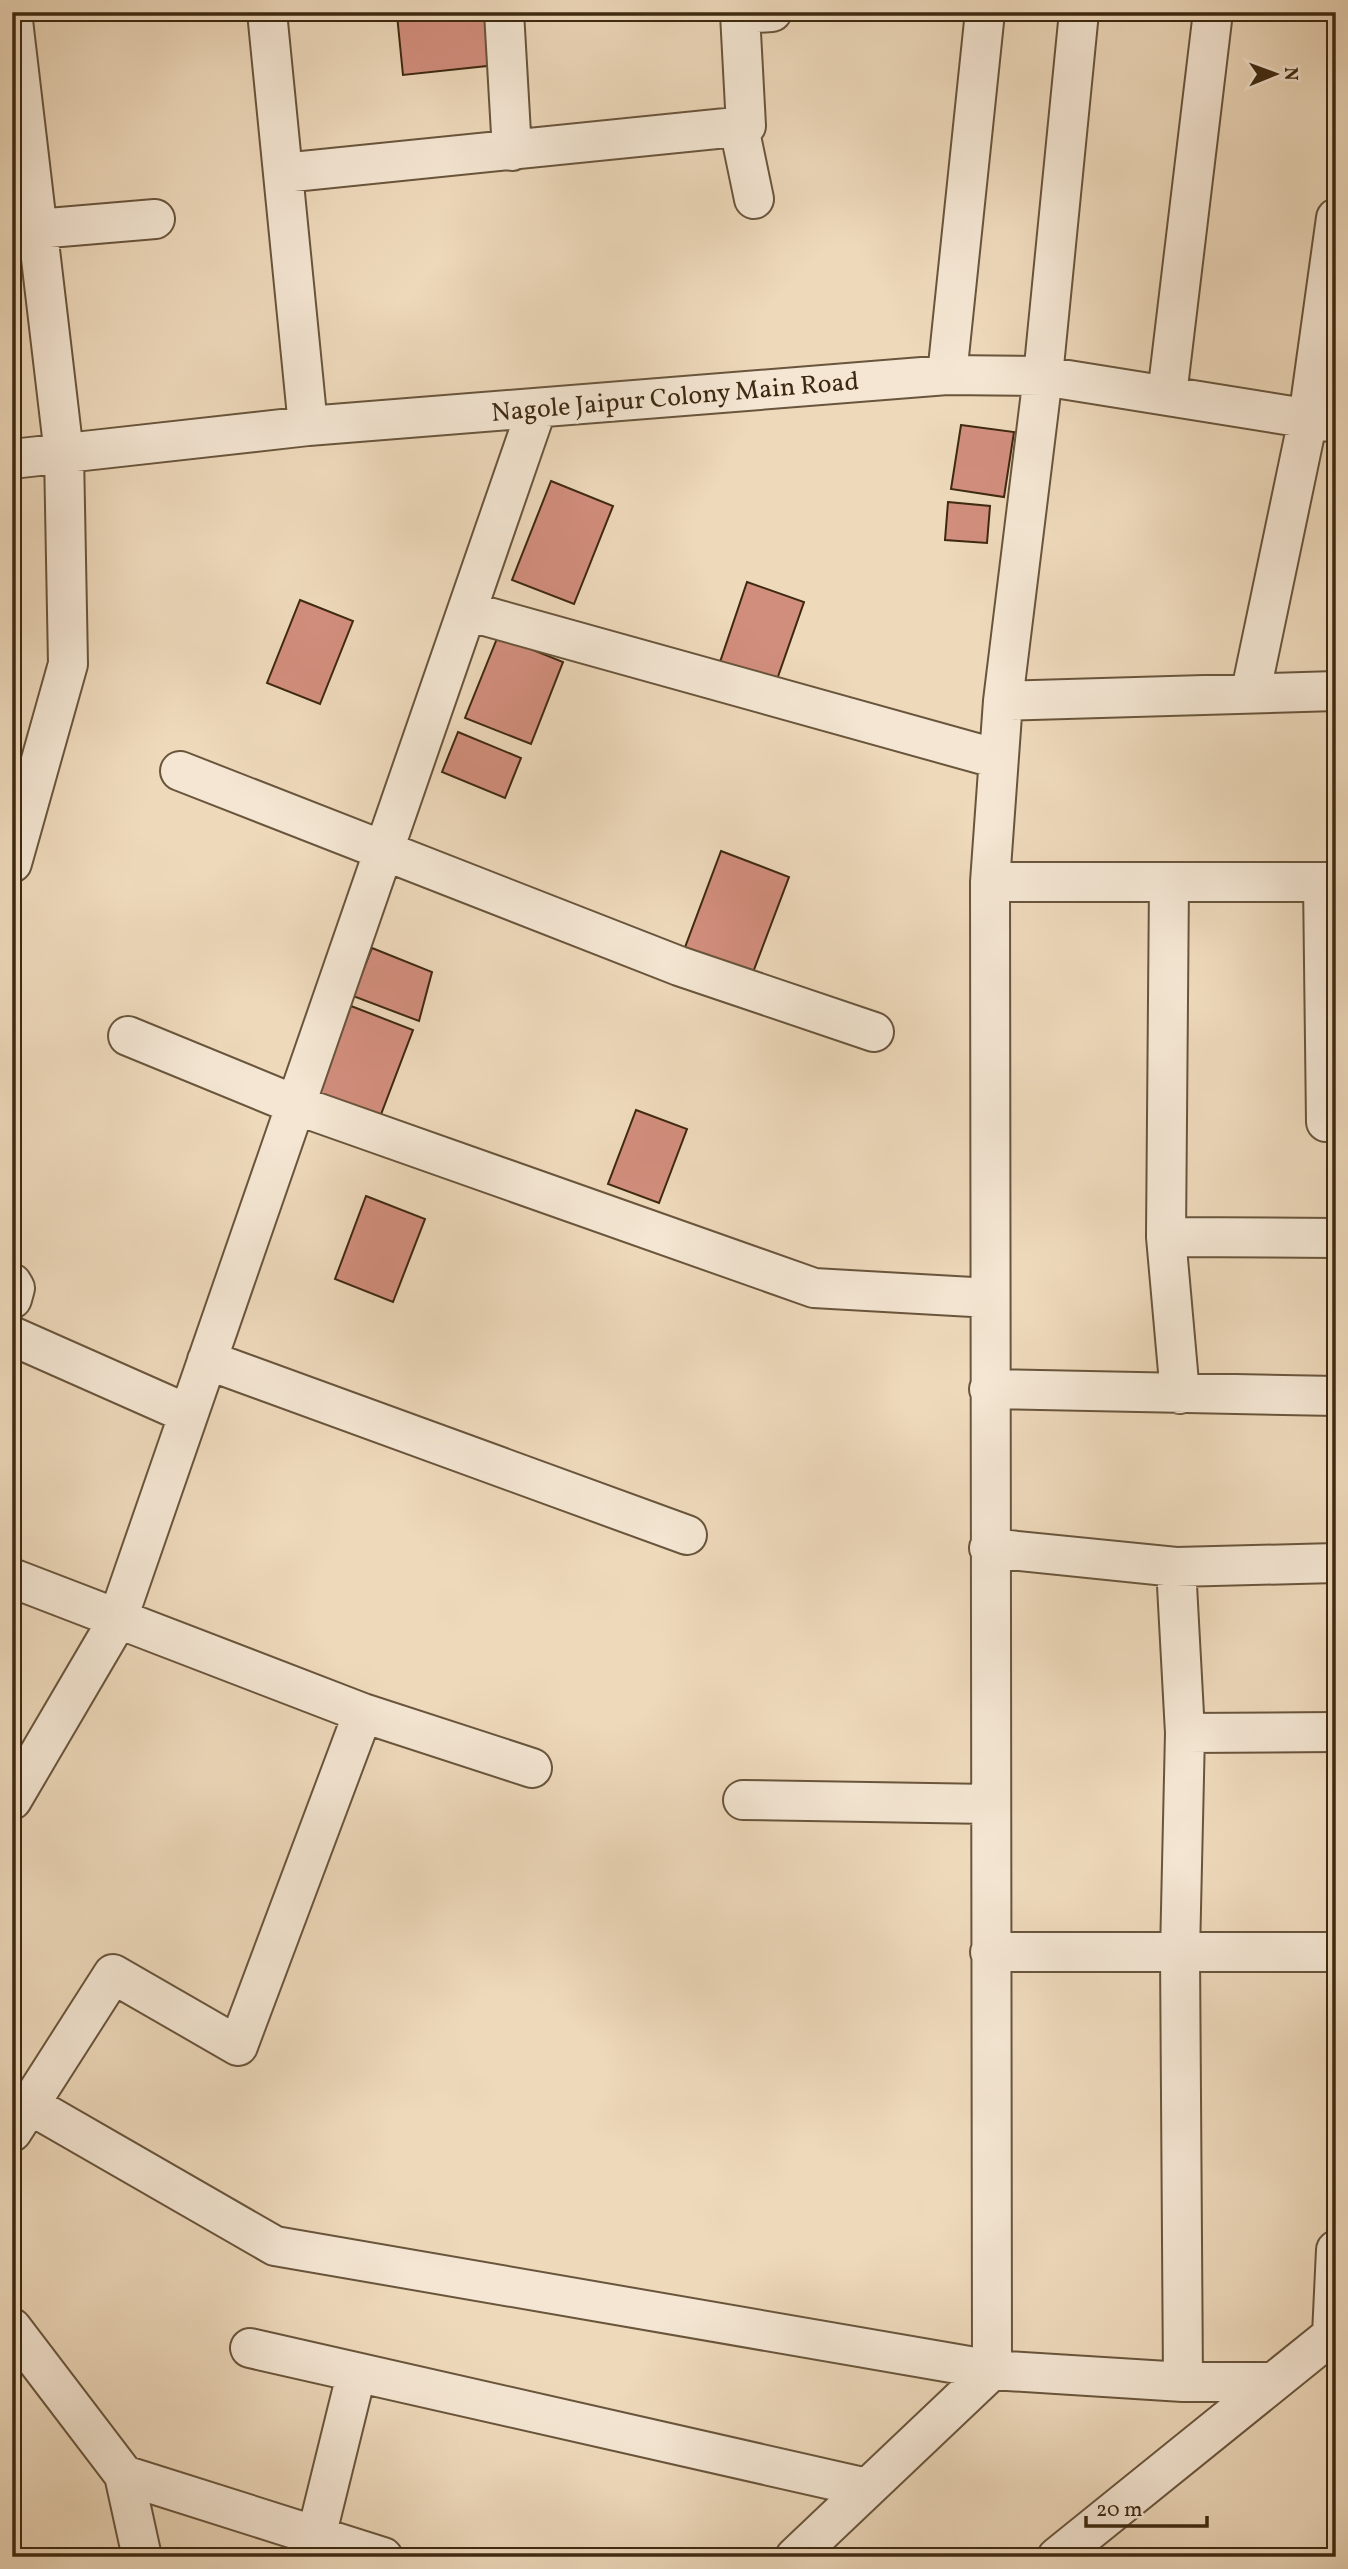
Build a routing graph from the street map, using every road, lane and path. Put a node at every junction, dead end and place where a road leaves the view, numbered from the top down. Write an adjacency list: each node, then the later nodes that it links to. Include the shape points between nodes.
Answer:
1 (12, 12): 12 (street)
2 (267, 12): 10 (street)
3 (504, 12): 9 (street)
4 (772, 12): 8 (street, via 740,14 746,126)
5 (985, 12): 15 (street)
6 (1079, 12): 16 (street)
7 (1213, 12): 17 (street)
8 (740, 127): 9 (street); 11 (street)
9 (512, 151): 10 (street)
10 (283, 173): 20 (street)
11 (754, 199)
12 (28, 218): 14 (street); 21 (street)
13 (1336, 218): 19 (street)
14 (155, 219)
15 (947, 375): 16 (street, Nagole Jaipur Colony Main Road); 18 (street, Nagole Jaipur Colony Main Road)
16 (1044, 376): 17 (street, Nagole Jaipur Colony Main Road); 26 (street)
17 (1167, 395): 19 (street, Nagole Jaipur Colony Main Road)
18 (537, 408): 20 (street, Nagole Jaipur Colony Main Road); 23 (street)
19 (1322, 421): 24 (street)
20 (308, 426): 21 (street, Nagole Jaipur Colony Main Road)
21 (64, 454): 22 (street, Nagole Jaipur Colony Main Road); 30 (street, via 68,664)
22 (12, 459)
23 (467, 611): 27 (street); 29 (street)
24 (1251, 691): 25 (street); 26 (street)
25 (1336, 691)
26 (1003, 701): 27 (street)
27 (998, 759): 31 (street)
28 (180, 771): 29 (street)
29 (383, 850): 34 (street, via 679,966); 36 (street)
30 (12, 863)
31 (990, 882): 32 (street); 41 (street)
32 (1168, 882): 33 (street); 38 (street)
33 (1329, 882): 37 (street)
34 (874, 1032)
35 (128, 1036): 36 (street)
36 (296, 1105): 41 (street, via 814,1288); 44 (street)
37 (1326, 1122)
38 (1166, 1237): 39 (street); 46 (street)
39 (1336, 1238)
40 (12, 1283): 42 (street)
41 (990, 1298): 45 (street)
42 (12, 1299)
43 (12, 1336): 48 (street)
44 (207, 1360): 48 (street); 49 (street)
45 (989, 1389): 46 (street); 50 (street)
46 (1180, 1394): 47 (street)
47 (1336, 1396)
48 (188, 1414): 54 (street)
49 (687, 1535)
50 (989, 1548): 52 (street); 61 (street)
51 (1336, 1563): 52 (street)
52 (1176, 1567): 57 (street)
53 (12, 1578): 54 (street)
54 (117, 1621): 55 (street); 59 (street)
55 (363, 1713): 58 (street); 65 (street, via 238,2046 113,1974)
56 (1336, 1732): 57 (street)
57 (1185, 1733): 64 (street)
58 (532, 1768)
59 (12, 1800)
60 (743, 1800): 61 (street)
61 (990, 1804): 62 (street)
62 (990, 1952): 64 (street); 70 (street)
63 (1336, 1952): 64 (street)
64 (1180, 1953): 72 (street)
65 (21, 2119): 70 (street, via 275,2246)
66 (1336, 2250): 68 (street)
67 (12, 2328): 74 (street)
68 (1334, 2335): 73 (street)
69 (250, 2348): 71 (street)
70 (992, 2370): 72 (street); 75 (street)
71 (356, 2375): 75 (street); 76 (street)
72 (1183, 2382): 73 (street)
73 (1271, 2382): 80 (street)
74 (124, 2475): 76 (street); 77 (street)
75 (867, 2488): 79 (street)
76 (316, 2537): 78 (street)
77 (142, 2557)
78 (383, 2557)
79 (795, 2557)
80 (1056, 2557)

